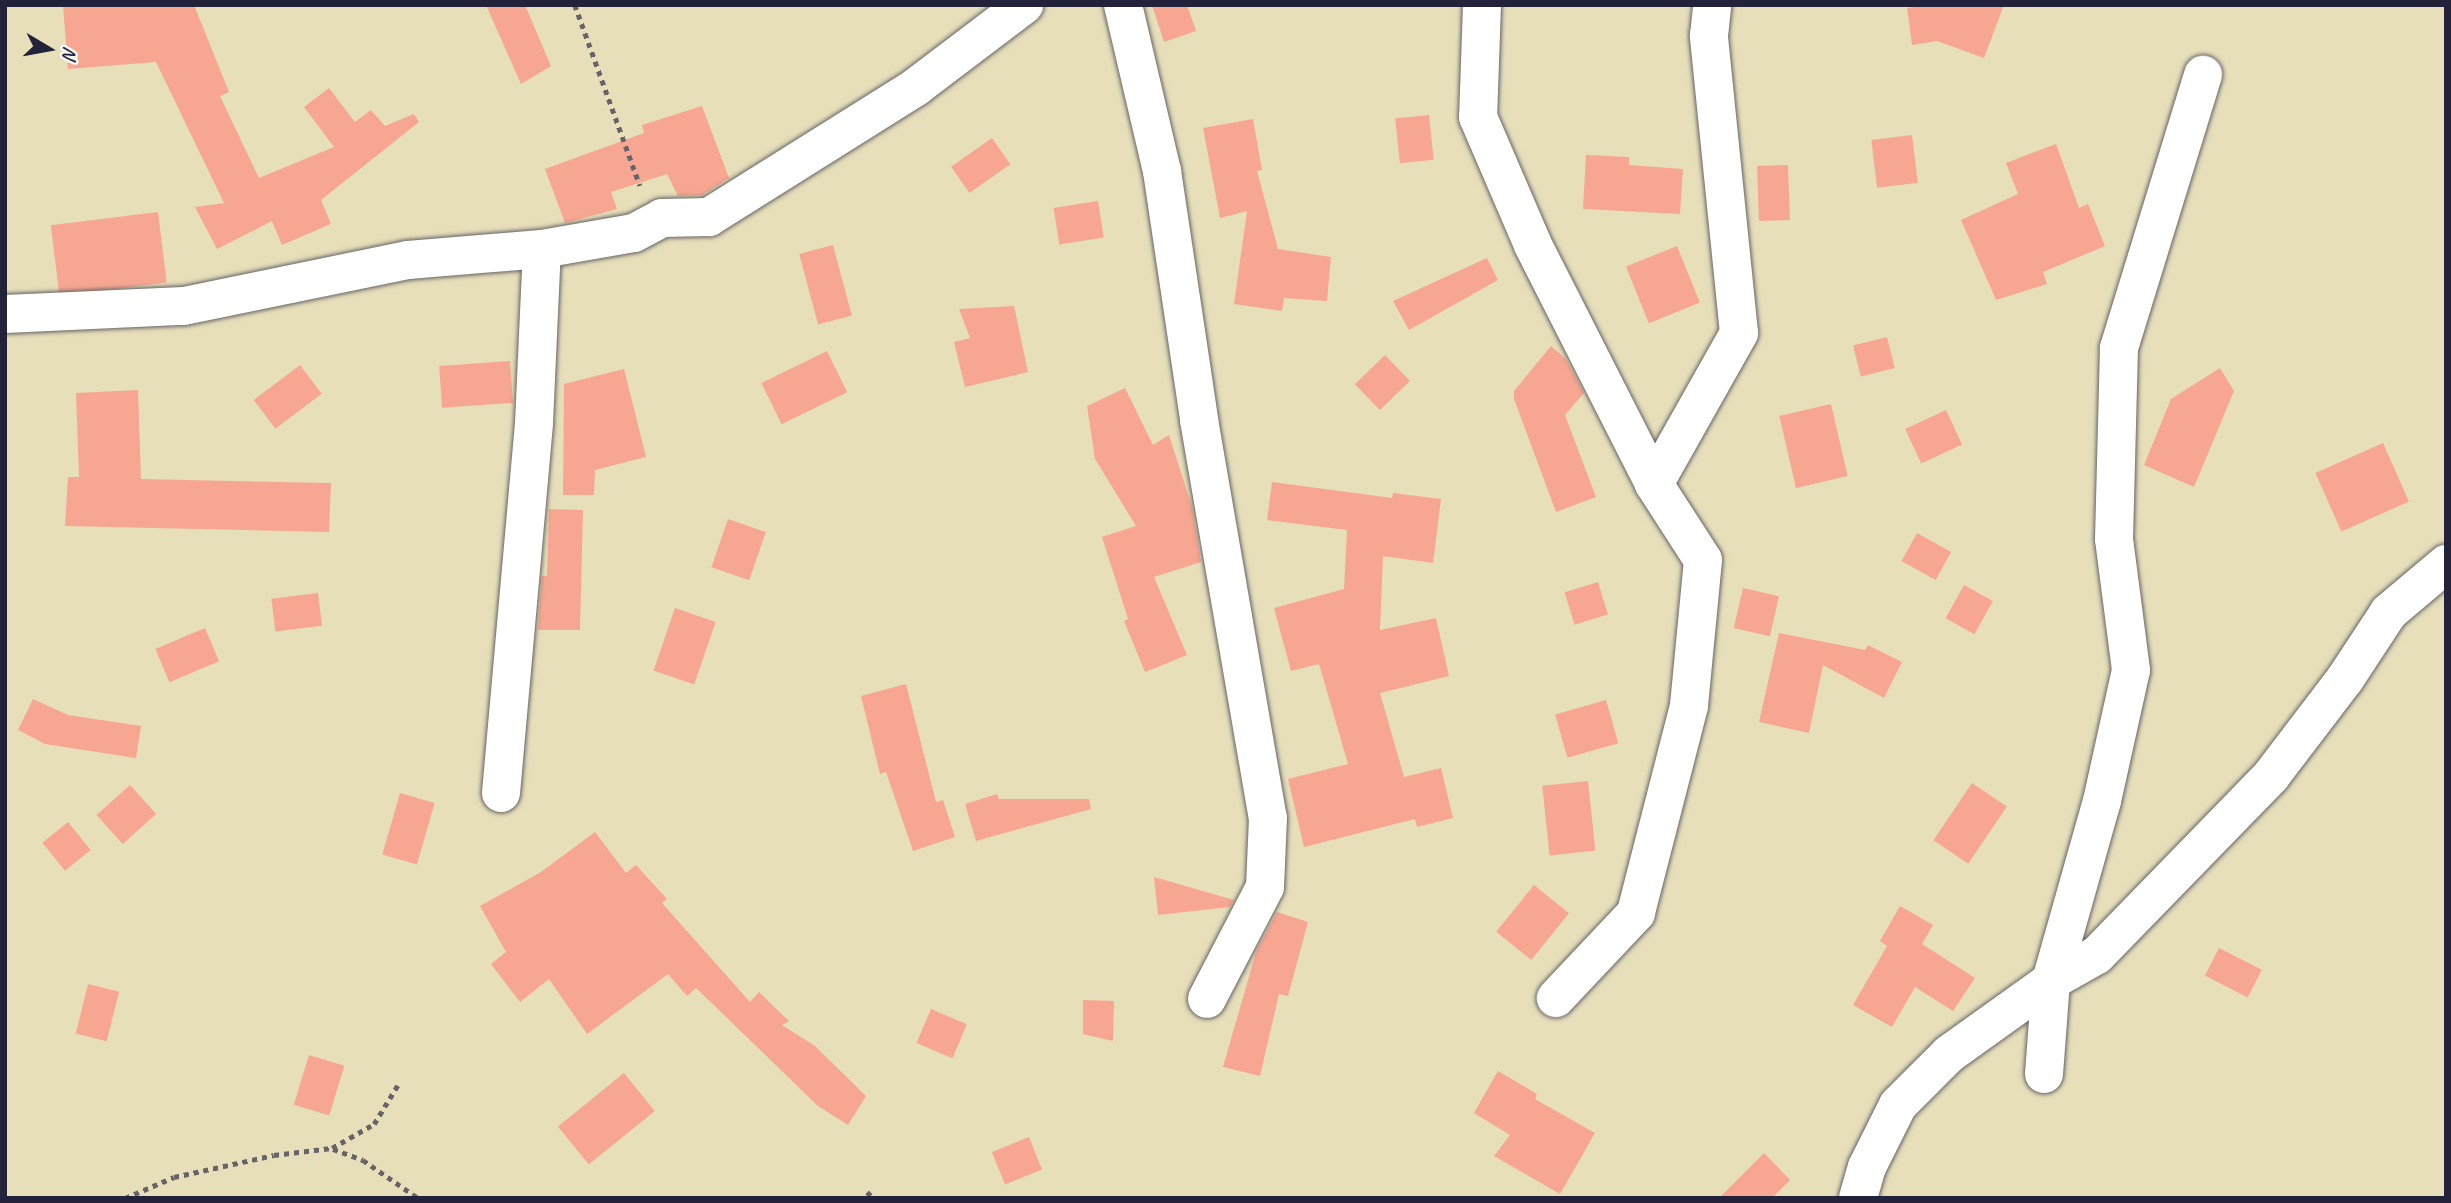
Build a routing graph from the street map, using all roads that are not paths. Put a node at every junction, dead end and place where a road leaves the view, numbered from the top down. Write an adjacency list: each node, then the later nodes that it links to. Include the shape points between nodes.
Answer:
1 (1024, 5): 6 (street, via 915,87 709,217 662,218 634,233)
2 (1123, 5): 13 (street, via 1162,172 1201,433 1268,818 1265,887)
3 (1482, 5): 8 (street, via 1478,117 1533,245)
4 (1712, 5): 8 (street, via 1709,36 1740,333)
5 (2203, 75): 11 (street, via 2119,348 2114,540 2131,670 2102,801)
6 (542, 249): 7 (street, via 408,260 184,306); 10 (street, via 534,423)
7 (5, 314)
8 (1654, 484): 12 (street, via 1703,560 1689,706 1636,913)
9 (2446, 564): 11 (street, via 2389,612 2345,680 2271,776 2097,955)
10 (501, 793)
11 (2051, 981): 14 (street); 15 (street, via 1949,1054 1898,1105 1867,1167)
12 (1556, 998)
13 (1207, 999)
14 (2045, 1074)
15 (1858, 1198)

